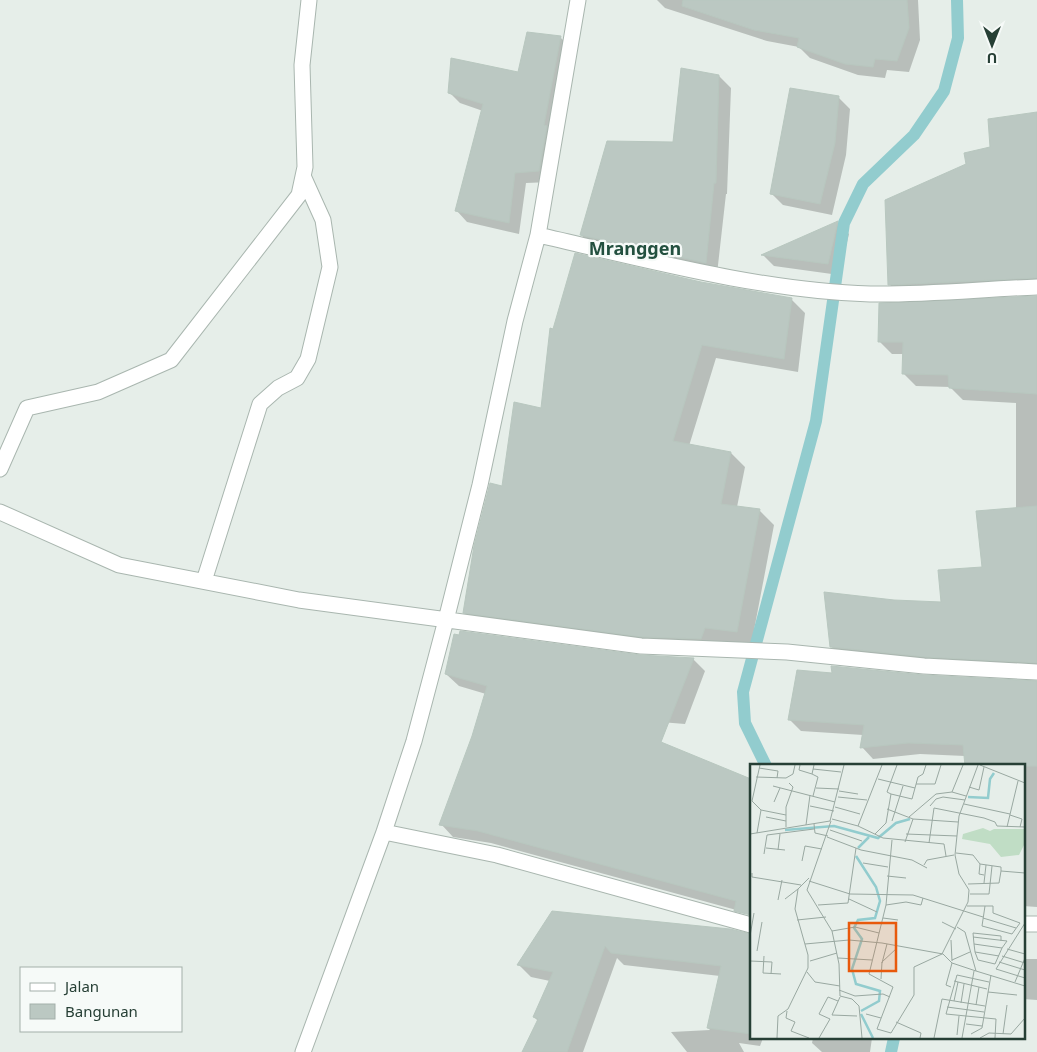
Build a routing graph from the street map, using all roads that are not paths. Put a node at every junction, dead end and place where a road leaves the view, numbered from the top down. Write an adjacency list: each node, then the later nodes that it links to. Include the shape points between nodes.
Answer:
1 (309, 0): 3 (street, via 302,65)
2 (578, 0): 4 (street)
3 (304, 178): 6 (street, via 299,195 171,360 98,392 27,408); 8 (street, via 323,220 330,267 308,359 297,378 278,388 260,404)
4 (538, 236): 5 (street, via 738,278 807,288 870,294); 9 (street, via 515,321 480,485)
5 (1037, 287)
6 (0, 469)
7 (0, 512): 8 (street, via 119,565)
8 (204, 581): 9 (street, via 299,600)
9 (446, 620): 10 (street, via 641,646 787,652 924,666); 11 (street, via 414,741)
10 (1037, 672)
11 (384, 832): 14 (street, via 496,855); 15 (street)
12 (1024, 924): 13 (street)
13 (1037, 924)
14 (750, 925)
15 (303, 1052)

